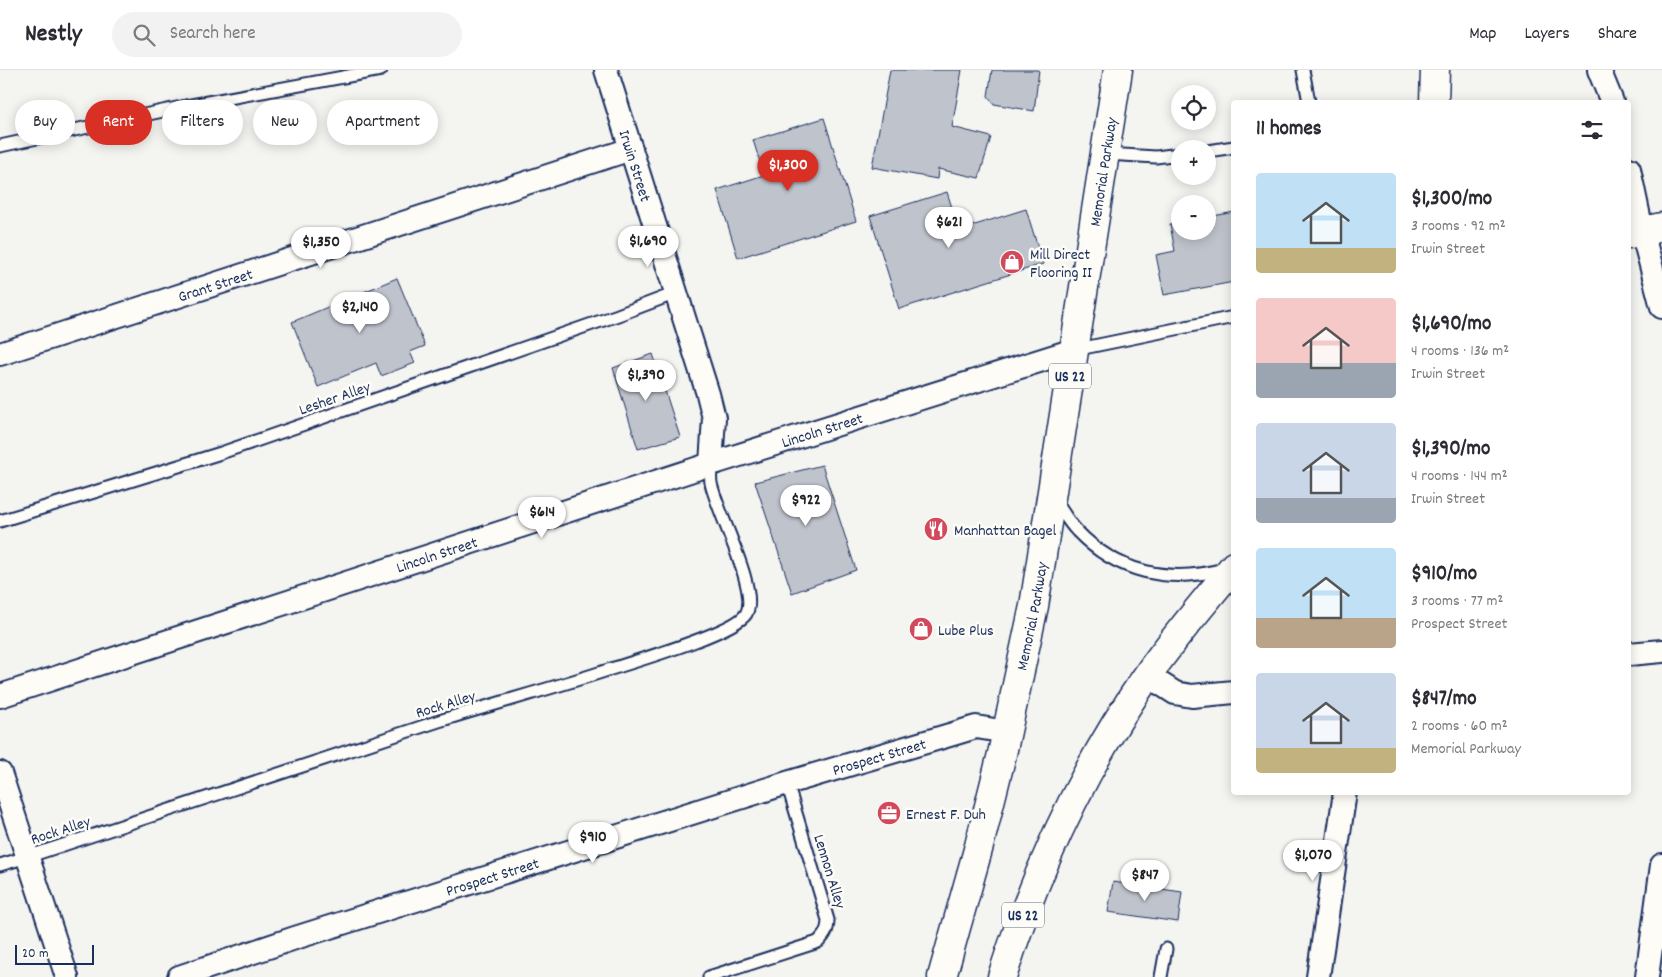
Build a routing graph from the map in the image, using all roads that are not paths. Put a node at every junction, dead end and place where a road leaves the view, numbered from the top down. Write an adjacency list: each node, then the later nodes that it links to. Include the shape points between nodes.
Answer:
1 (380, 70): 10 (lane, via 186,106)
2 (606, 70): 12 (street, Irwin Street)
3 (1118, 70): 14 (highway, Memorial Parkway / US 22)
4 (1303, 70): 7 (lane)
5 (1435, 70): 8 (highway)
6 (1599, 70): 9 (street)
7 (1309, 100)
8 (1434, 100)
9 (1611, 100)
10 (0, 146)
11 (1231, 147): 13 (lane)
12 (631, 149): 18 (street, Irwin Street); 22 (street, Grant Street)
13 (1216, 150)
14 (1106, 154): 15 (lane); 21 (highway, Memorial Parkway / US 22)
15 (1171, 155)
16 (1631, 176): 17 (street)
17 (1644, 230): 19 (street)
18 (676, 293): 23 (street, Irwin Street, via 714,418); 25 (lane, Lesher Alley, via 221,453)
19 (1662, 307)
20 (1231, 318): 21 (lane)
21 (1074, 350): 23 (street, Lincoln Street); 24 (highway, Memorial Parkway / US 22)
22 (0, 354)
23 (711, 464): 32 (street, Lincoln Street); 37 (lane, Rock Alley, via 710,482 750,599 745,616 727,628 560,686 431,724)
24 (1051, 494): 26 (lane, via 1089,543 1122,563 1164,576 1183,577); 33 (highway, Memorial Parkway / US 22, via 1034,606)
25 (0, 521)
26 (1231, 567)
27 (1231, 568): 30 (highway, US 22)
28 (1662, 650): 29 (street)
29 (1631, 654)
30 (1147, 675): 31 (street, via 1174,693 1192,696); 45 (highway, US 22, via 1108,736 1048,853)
31 (1231, 692)
32 (0, 696)
33 (1007, 732): 35 (street, Prospect Street, via 976,727); 44 (highway, Memorial Parkway / US 22)
34 (0, 773): 37 (street)
35 (787, 783): 42 (street, Prospect Street); 43 (lane, Lennon Alley, via 828,920 825,936 818,942)
36 (1345, 795): 47 (street)
37 (27, 857): 38 (lane, Rock Alley); 41 (street)
38 (0, 864)
39 (1662, 865): 48 (street)
40 (1166, 949): 46 (lane)
41 (67, 977)
42 (179, 977)
43 (709, 977)
44 (942, 977)
45 (1002, 977)
46 (1161, 977)
47 (1318, 977)
48 (1647, 977)

